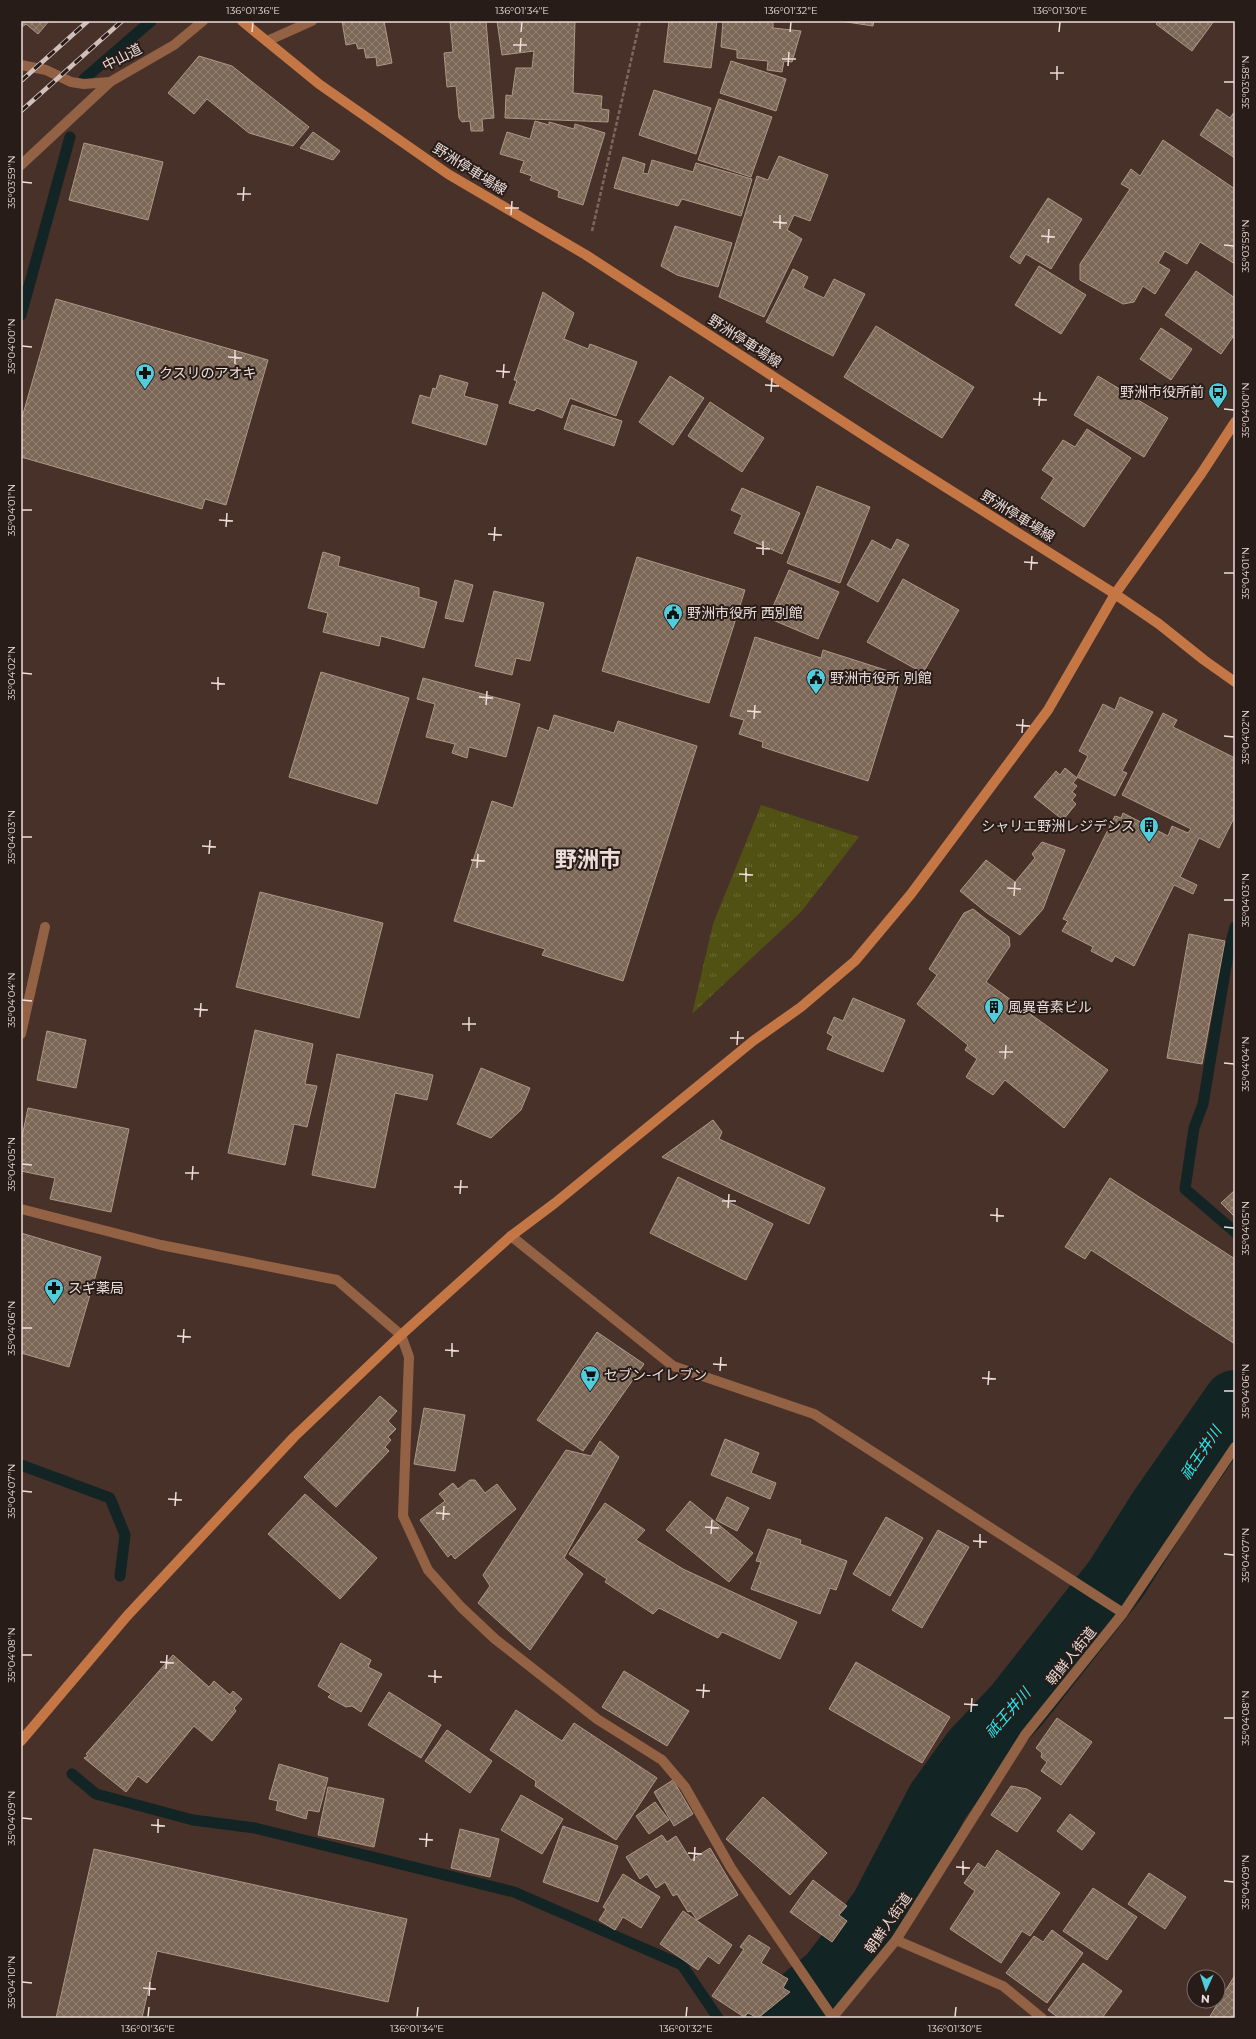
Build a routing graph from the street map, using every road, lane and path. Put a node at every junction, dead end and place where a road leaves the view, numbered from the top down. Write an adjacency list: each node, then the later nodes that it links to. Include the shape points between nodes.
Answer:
1 (203, 21): 7 (street, 中山道, via 174,45)
2 (242, 21): 5 (street, 野洲停車場線)
3 (312, 21): 5 (street)
4 (640, 21): 9 (path)
5 (267, 41): 9 (street, 野洲停車場線, via 319,84 448,174)
6 (21, 65): 7 (street, 中山道, via 46,70 71,82)
7 (110, 82): 8 (street)
8 (21, 165)
9 (586, 255): 11 (street, 野洲停車場線, via 885,449)
10 (1235, 422): 11 (street)
11 (1115, 594): 12 (street, 野洲停車場線); 17 (street, via 1048,710 911,894 854,961 801,1007 753,1041 555,1204)
12 (1235, 682)
13 (45, 927): 14 (street)
14 (25, 1002): 15 (street)
15 (21, 1034)
16 (21, 1209): 18 (street, via 161,1245 337,1280)
17 (511, 1236): 18 (street); 20 (street, via 674,1366 814,1414)
18 (400, 1335): 21 (street, via 294,1437 127,1616); 23 (street, via 409,1357 403,1516 428,1570 494,1639 597,1719 662,1760 685,1787 731,1868)
19 (1235, 1447): 20 (street, 朝鮮人街道)
20 (1122, 1612): 22 (street, 朝鮮人街道, via 1025,1735)
21 (21, 1741)
22 (896, 1940): 23 (street, 朝鮮人街道); 24 (street, via 1003,1986)
23 (831, 2015)
24 (1042, 2018)

